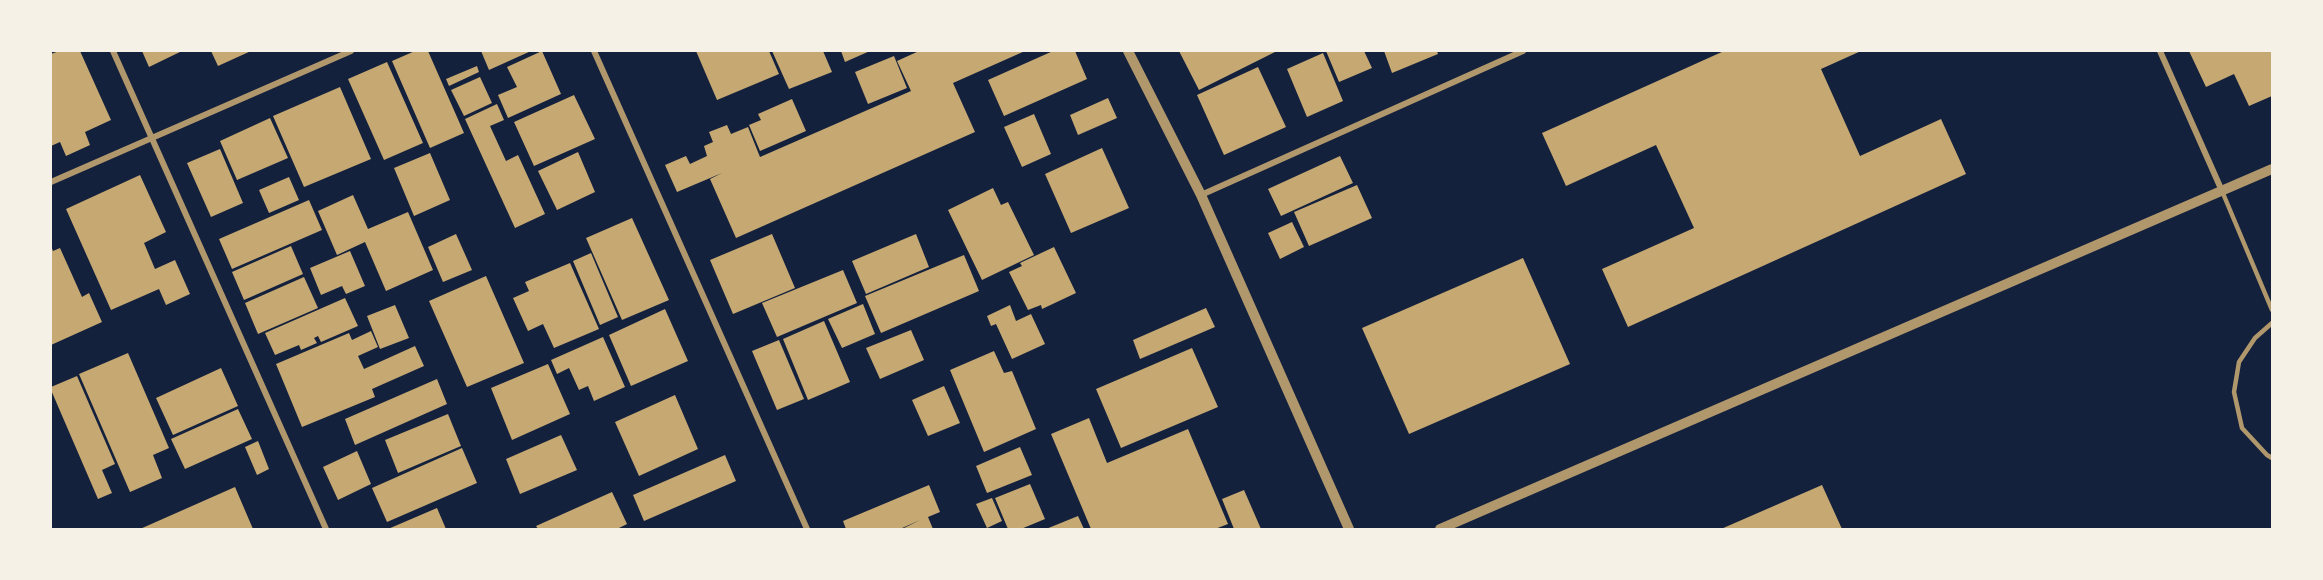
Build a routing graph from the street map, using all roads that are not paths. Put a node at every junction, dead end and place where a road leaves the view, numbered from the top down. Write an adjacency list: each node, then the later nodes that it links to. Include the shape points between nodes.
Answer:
1 (113, 51): 7 (street)
2 (351, 51): 7 (street)
3 (594, 51): 16 (street)
4 (1128, 51): 11 (street)
5 (1523, 51): 11 (street)
6 (2160, 51): 10 (street)
7 (151, 137): 9 (street); 15 (street)
8 (2272, 169): 10 (street)
9 (51, 182)
10 (2222, 191): 12 (lane); 18 (street)
11 (1201, 195): 17 (street)
12 (2272, 310)
13 (2272, 323): 14 (lane, via 2238,362 2234,392 2242,428)
14 (2272, 458)
15 (326, 529)
16 (807, 529)
17 (1349, 529)
18 (1440, 529)

